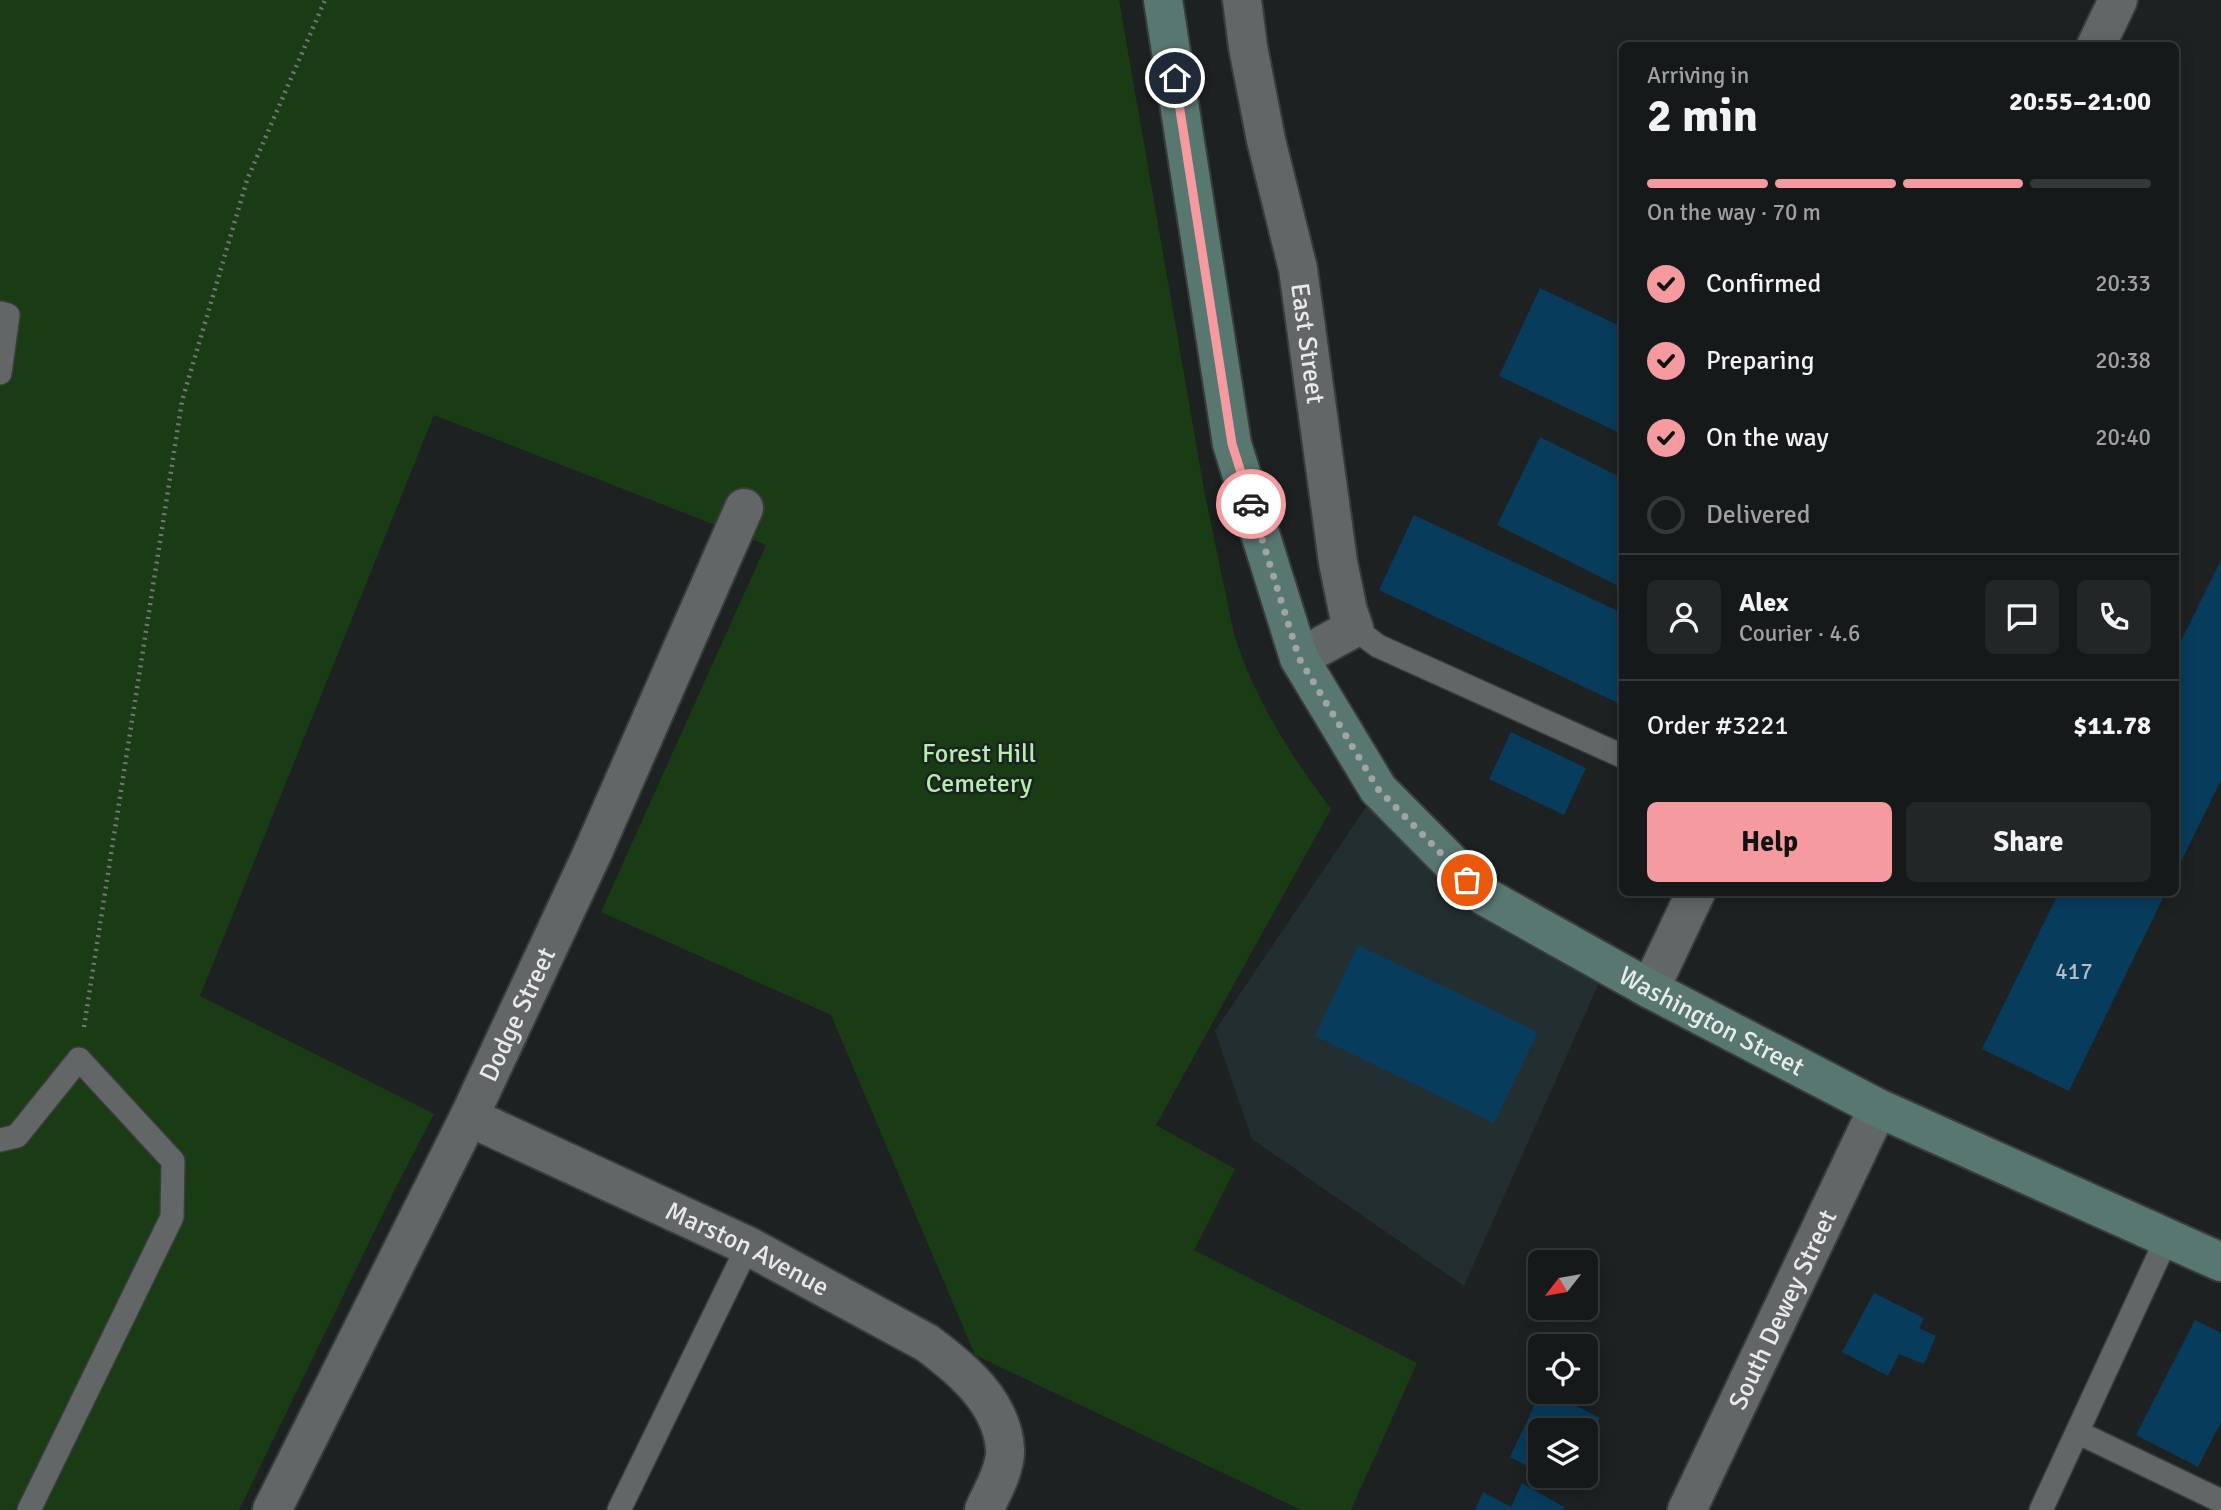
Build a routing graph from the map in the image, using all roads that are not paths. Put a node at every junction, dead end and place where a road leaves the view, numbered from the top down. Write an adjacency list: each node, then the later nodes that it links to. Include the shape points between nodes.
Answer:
1 (1163, 0): 9 (main road, Washington Street, via 1232,444)
2 (1242, 0): 8 (street, East Street, via 1266,140 1298,269 1338,562)
3 (2118, 0): 4 (street)
4 (2098, 42)
5 (0, 313): 6 (lane, via 8,315)
6 (0, 373)
7 (744, 508): 14 (street, Dodge Street)
8 (1354, 628): 9 (street); 10 (lane, via 1378,646)
9 (1299, 658): 12 (main road, Washington Street, via 1378,789 1483,896)
10 (1619, 755)
11 (1694, 896): 12 (street)
12 (1650, 989): 13 (main road, Washington Street)
13 (1878, 1108): 16 (main road, Washington Street); 25 (street, South Dewey Street)
14 (469, 1117): 17 (street, Marston Avenue); 22 (street, Dodge Street)
15 (0, 1140): 21 (lane, via 17,1136 79,1059 173,1161 173,1217)
16 (2167, 1238): 18 (main road, Washington Street); 19 (lane)
17 (748, 1246): 23 (lane); 24 (street, Marston Avenue, via 927,1343 979,1389 999,1419 1005,1450 998,1481)
18 (2221, 1262)
19 (2077, 1432): 20 (lane); 26 (lane)
20 (2221, 1501)
21 (29, 1510)
22 (272, 1510)
23 (619, 1510)
24 (984, 1510)
25 (1686, 1510)
26 (2041, 1510)

